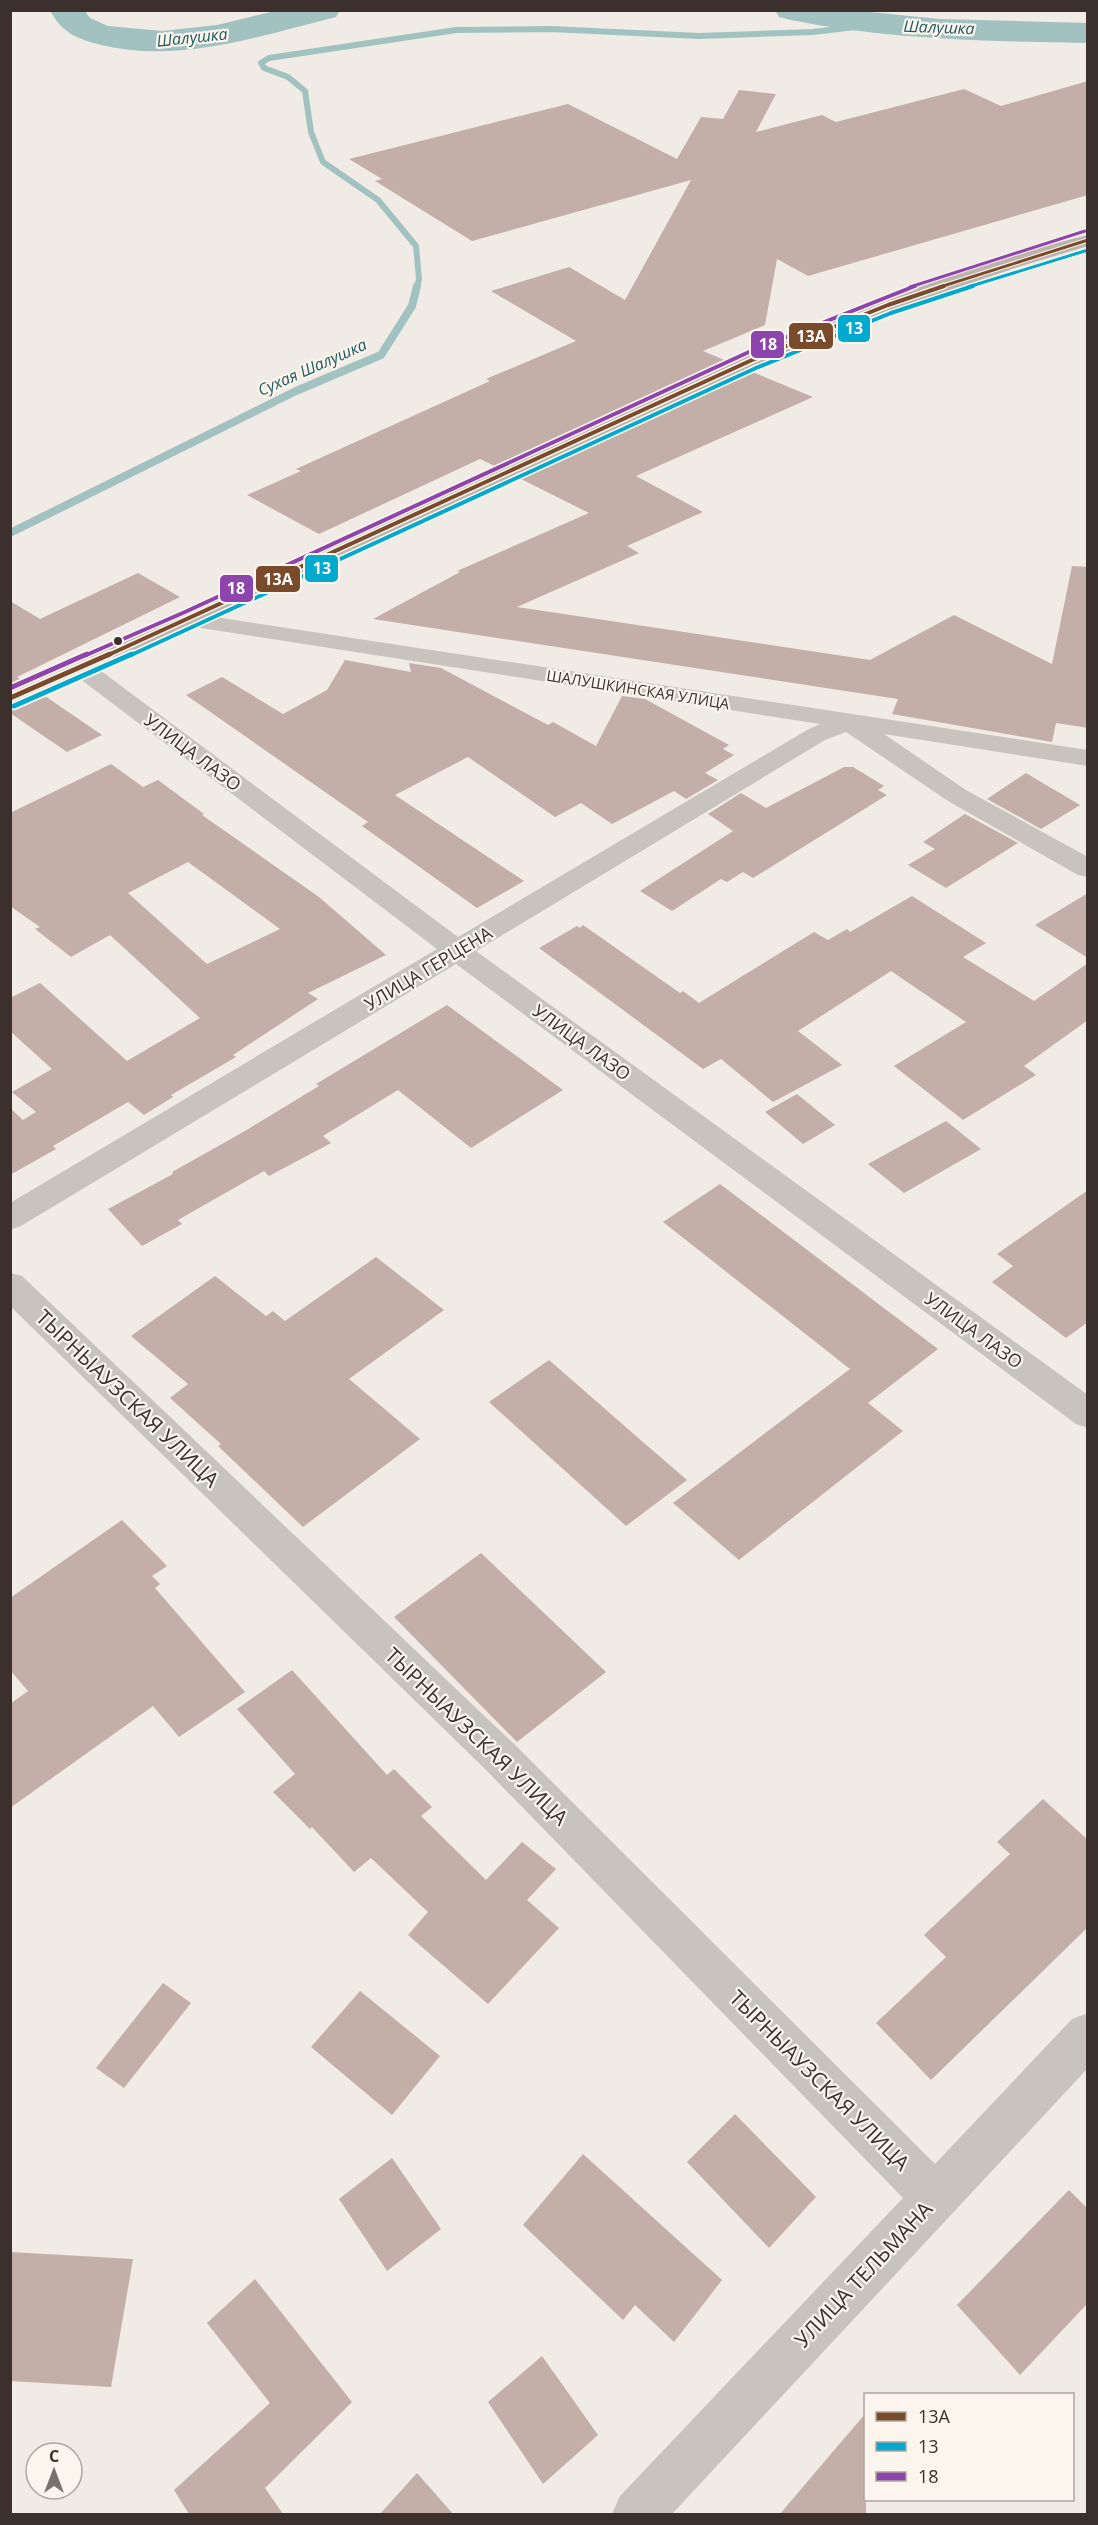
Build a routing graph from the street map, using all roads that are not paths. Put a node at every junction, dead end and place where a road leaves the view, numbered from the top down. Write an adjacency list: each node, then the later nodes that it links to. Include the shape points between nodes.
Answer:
1 (1088, 240): 2 (main road, via 888,305 752,360)
2 (189, 620): 3 (main road); 5 (street, ШАЛУШКИНСКАЯ УЛИЦА)
3 (80, 667): 4 (main road); 8 (street, УЛИЦА ЛАЗО)
4 (10, 698)
5 (847, 722): 6 (street, ШАЛУШКИНСКАЯ УЛИЦА); 7 (street, via 879,740 940,785); 8 (street, УЛИЦА ГЕРЦЕНА, via 816,735)
6 (1088, 758)
7 (1088, 869)
8 (456, 950): 9 (street, УЛИЦА ГЕРЦЕНА); 11 (street, УЛИЦА ЛАЗО)
9 (10, 1218)
10 (10, 1285): 13 (street, ТЫРНЫАУЗСКАЯ УЛИЦА, via 500,1756)
11 (1088, 1414)
12 (1088, 2034): 13 (street, УЛИЦА ТЕЛЬМАНА)
13 (935, 2197): 14 (street, УЛИЦА ТЕЛЬМАНА)
14 (638, 2514)

